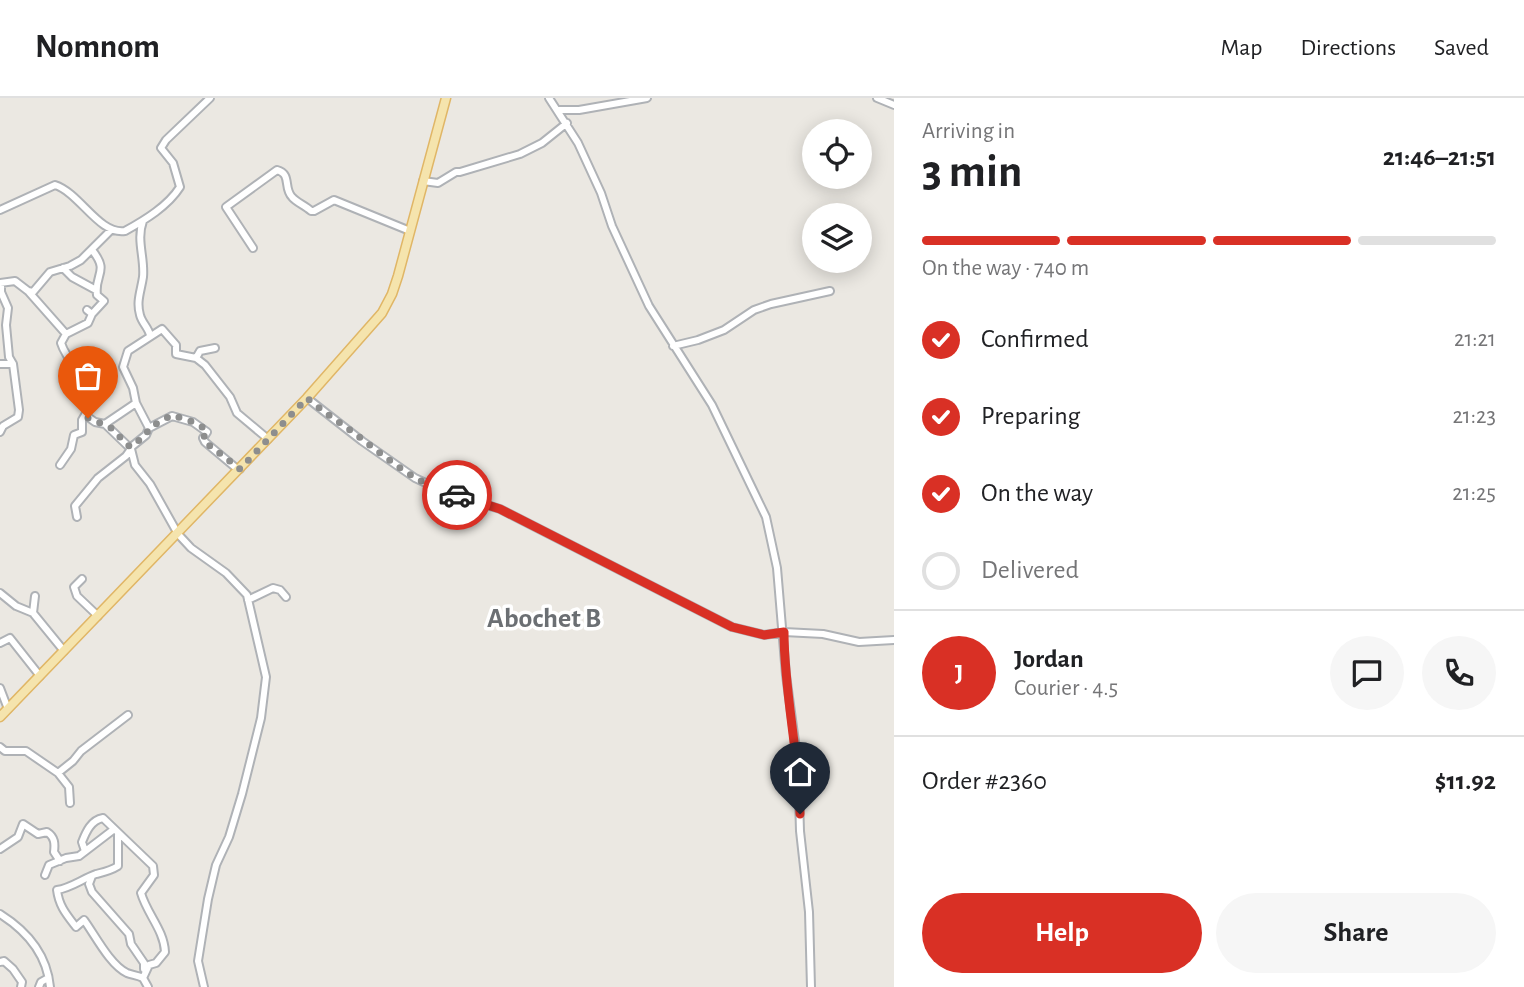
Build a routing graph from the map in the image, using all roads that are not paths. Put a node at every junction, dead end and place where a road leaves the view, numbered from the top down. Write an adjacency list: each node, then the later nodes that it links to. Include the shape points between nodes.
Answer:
1 (210, 98): 11 (street, via 163,143 161,148 173,163 180,187)
2 (446, 98): 9 (main road)
3 (549, 98): 7 (street)
4 (647, 98): 7 (street)
5 (877, 98): 6 (street)
6 (894, 105)
7 (558, 110): 8 (street)
8 (567, 123): 9 (street, via 520,154 456,172 439,183); 24 (street, via 649,306)
9 (423, 181): 13 (main road)
10 (0, 210): 12 (street, via 55,185)
11 (144, 219): 12 (street, via 125,231); 23 (street, via 138,303)
12 (111, 230): 15 (street)
13 (410, 231): 14 (street, via 334,200 311,211 291,197 286,176 277,170 226,206); 29 (main road, via 388,303)
14 (253, 248)
15 (92, 250): 16 (street); 18 (street, via 102,272)
16 (63, 268): 18 (street); 20 (street, via 50,272 35,290)
17 (0, 285): 20 (street, via 15,281); 21 (street, via 8,308)
18 (96, 290): 22 (street, via 104,301 90,312 88,323)
19 (830, 290): 24 (street, via 762,307 724,330)
20 (28, 291): 22 (street)
21 (3, 329): 28 (street)
22 (66, 334): 31 (street, via 61,341 64,351 89,386)
23 (150, 335): 26 (street, via 162,329 176,345 176,354); 30 (street, via 125,356 123,367)
24 (673, 346): 48 (street, via 712,405 766,517)
25 (215, 348): 26 (street, via 200,351)
26 (196, 358): 35 (street, via 230,397 237,413)
27 (0, 364): 28 (street)
28 (13, 364): 34 (street, via 18,417)
29 (307, 398): 35 (main road); 48 (street, via 371,448 432,487 500,509 732,627 764,635)
30 (136, 403): 32 (street); 33 (street)
31 (85, 415): 32 (street); 37 (street, via 82,432 74,435)
32 (105, 424): 36 (street)
33 (149, 428): 36 (street); 38 (street, via 172,415 193,422 206,429 205,442)
34 (0, 432)
35 (268, 439): 38 (main road)
36 (130, 448): 39 (street, via 75,506); 40 (street, via 135,465)
37 (60, 465)
38 (240, 469): 40 (main road)
39 (77, 517)
40 (178, 534): 45 (street, via 226,573); 47 (main road)
41 (82, 579): 47 (street, via 74,587 76,594)
42 (0, 593): 46 (street)
43 (35, 596): 46 (street)
44 (286, 597): 45 (street, via 273,588)
45 (248, 600): 74 (street, via 266,677 264,699 236,818 211,884 198,961)
46 (33, 613): 51 (street)
47 (98, 616): 51 (main road)
48 (784, 632): 49 (street, via 859,642); 75 (street, via 808,892)
49 (894, 640)
50 (0, 643): 52 (street, via 10,638)
51 (64, 650): 52 (main road)
52 (40, 676): 54 (main road)
53 (0, 688): 54 (street)
54 (8, 709): 56 (main road)
55 (128, 715): 58 (street)
56 (0, 718)
57 (0, 747): 58 (street, via 26,751)
58 (58, 774): 59 (street, via 69,787)
59 (70, 803)
60 (115, 832): 62 (street); 62 (street, via 104,819 98,819 82,842); 65 (street, via 118,866); 68 (street, via 153,866 154,875 141,893 148,914 165,939 165,952)
61 (0, 849): 63 (street, via 18,837 23,824 38,834 51,834)
62 (85, 851): 63 (street)
63 (60, 862): 64 (street, via 49,865)
64 (45, 875)
65 (92, 876): 68 (street, via 92,892 129,934 144,963); 68 (street, via 57,890 60,908 76,927 84,920 128,974)
66 (0, 914): 69 (street, via 36,945)
67 (0, 961): 70 (street, via 13,969)
68 (144, 975): 73 (street)
69 (48, 978): 71 (street); 72 (street)
70 (21, 987)
71 (39, 987)
72 (50, 987)
73 (148, 987)
74 (204, 987)
75 (811, 987)

